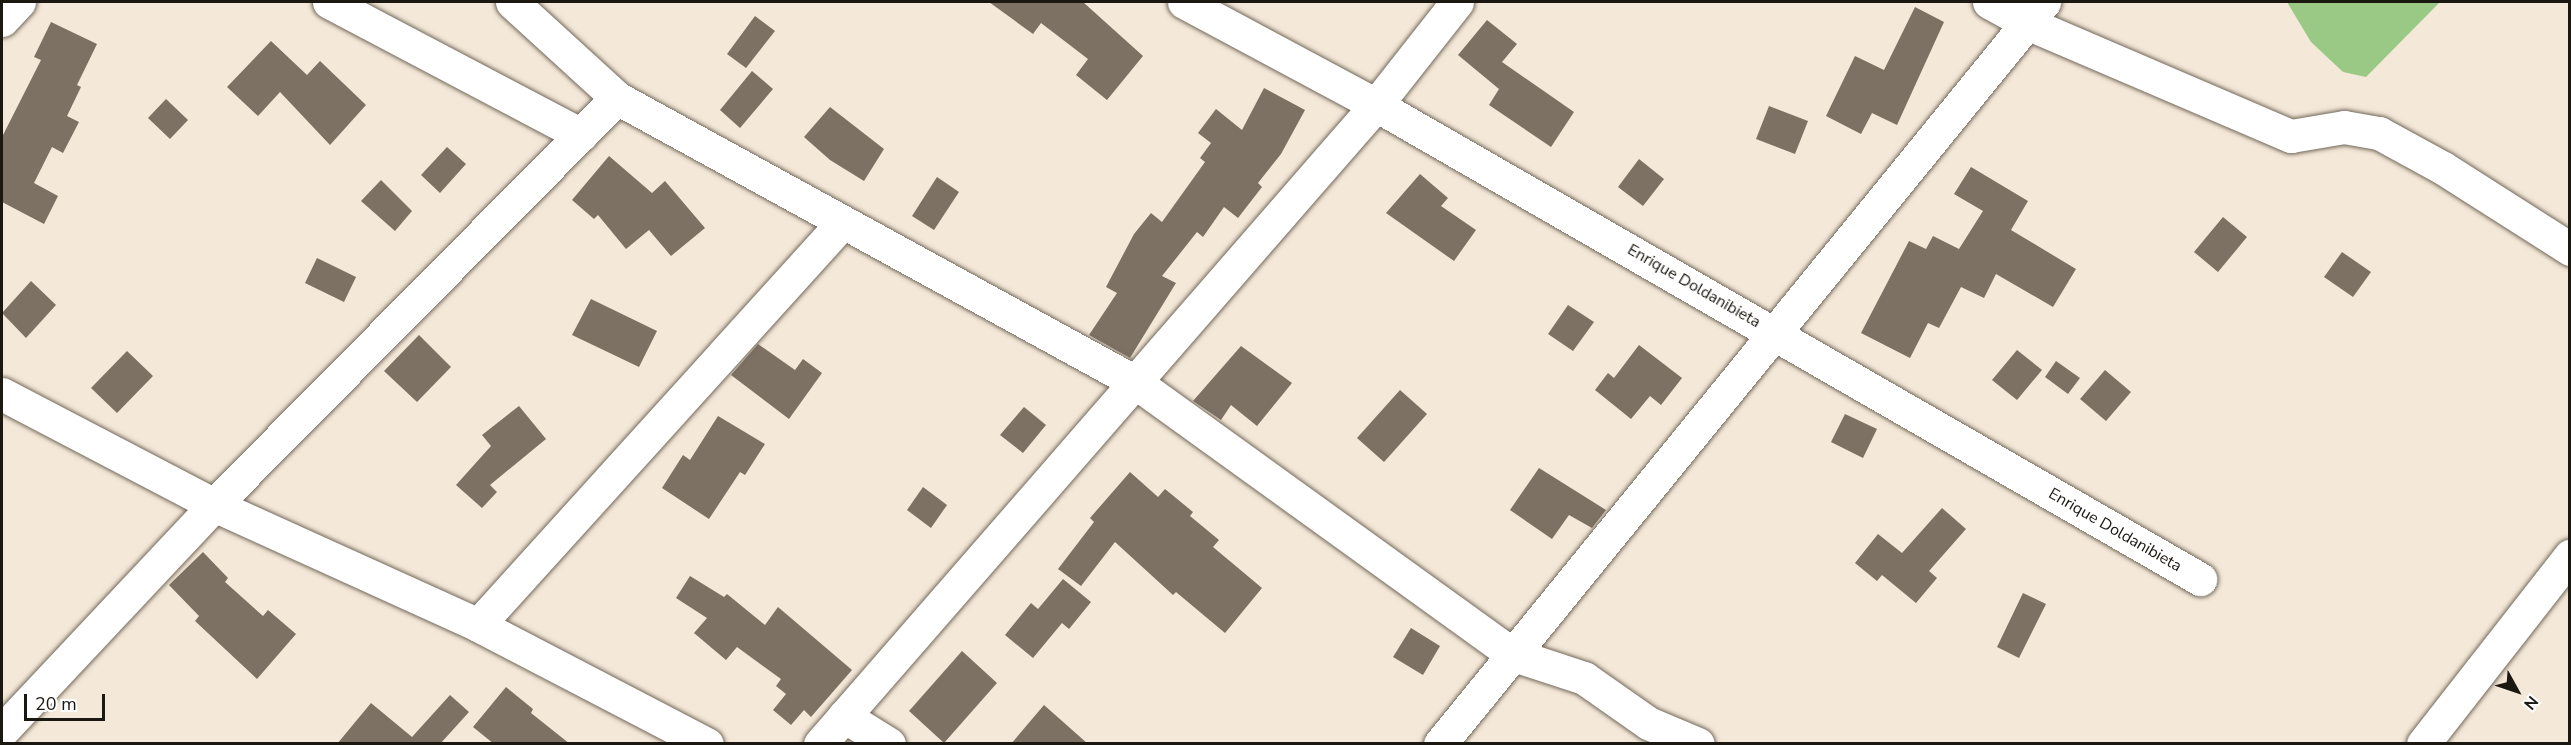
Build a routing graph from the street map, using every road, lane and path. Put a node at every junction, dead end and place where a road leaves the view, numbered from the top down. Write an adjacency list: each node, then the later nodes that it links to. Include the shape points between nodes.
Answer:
1 (19, 2): 8 (street)
2 (329, 2): 11 (street)
3 (512, 2): 9 (street)
4 (1184, 2): 10 (street, Enrique Doldanibieta)
5 (1457, 2): 10 (street)
6 (1989, 2): 7 (street)
7 (2035, 12): 13 (street, via 2291,136 2344,127 2379,133 2443,168); 14 (street)
8 (2, 20)
9 (617, 98): 11 (street); 12 (street)
10 (1376, 105): 14 (street, Enrique Doldanibieta); 15 (street)
11 (581, 135): 17 (street)
12 (842, 223): 15 (street); 20 (street)
13 (2570, 249)
14 (1777, 333): 19 (street, Enrique Doldanibieta); 21 (street)
15 (1135, 382): 21 (street); 22 (street)
16 (2, 394): 17 (street)
17 (214, 505): 20 (street); 23 (street)
18 (2570, 556): 29 (street)
19 (2200, 579)
20 (478, 625): 24 (street)
21 (1514, 655): 27 (street); 28 (street, via 1584,678 1648,723)
22 (844, 716): 25 (street); 26 (street)
23 (2, 731)
24 (707, 744)
25 (820, 744)
26 (889, 744)
27 (1440, 744)
28 (1698, 744)
29 (2423, 744)

